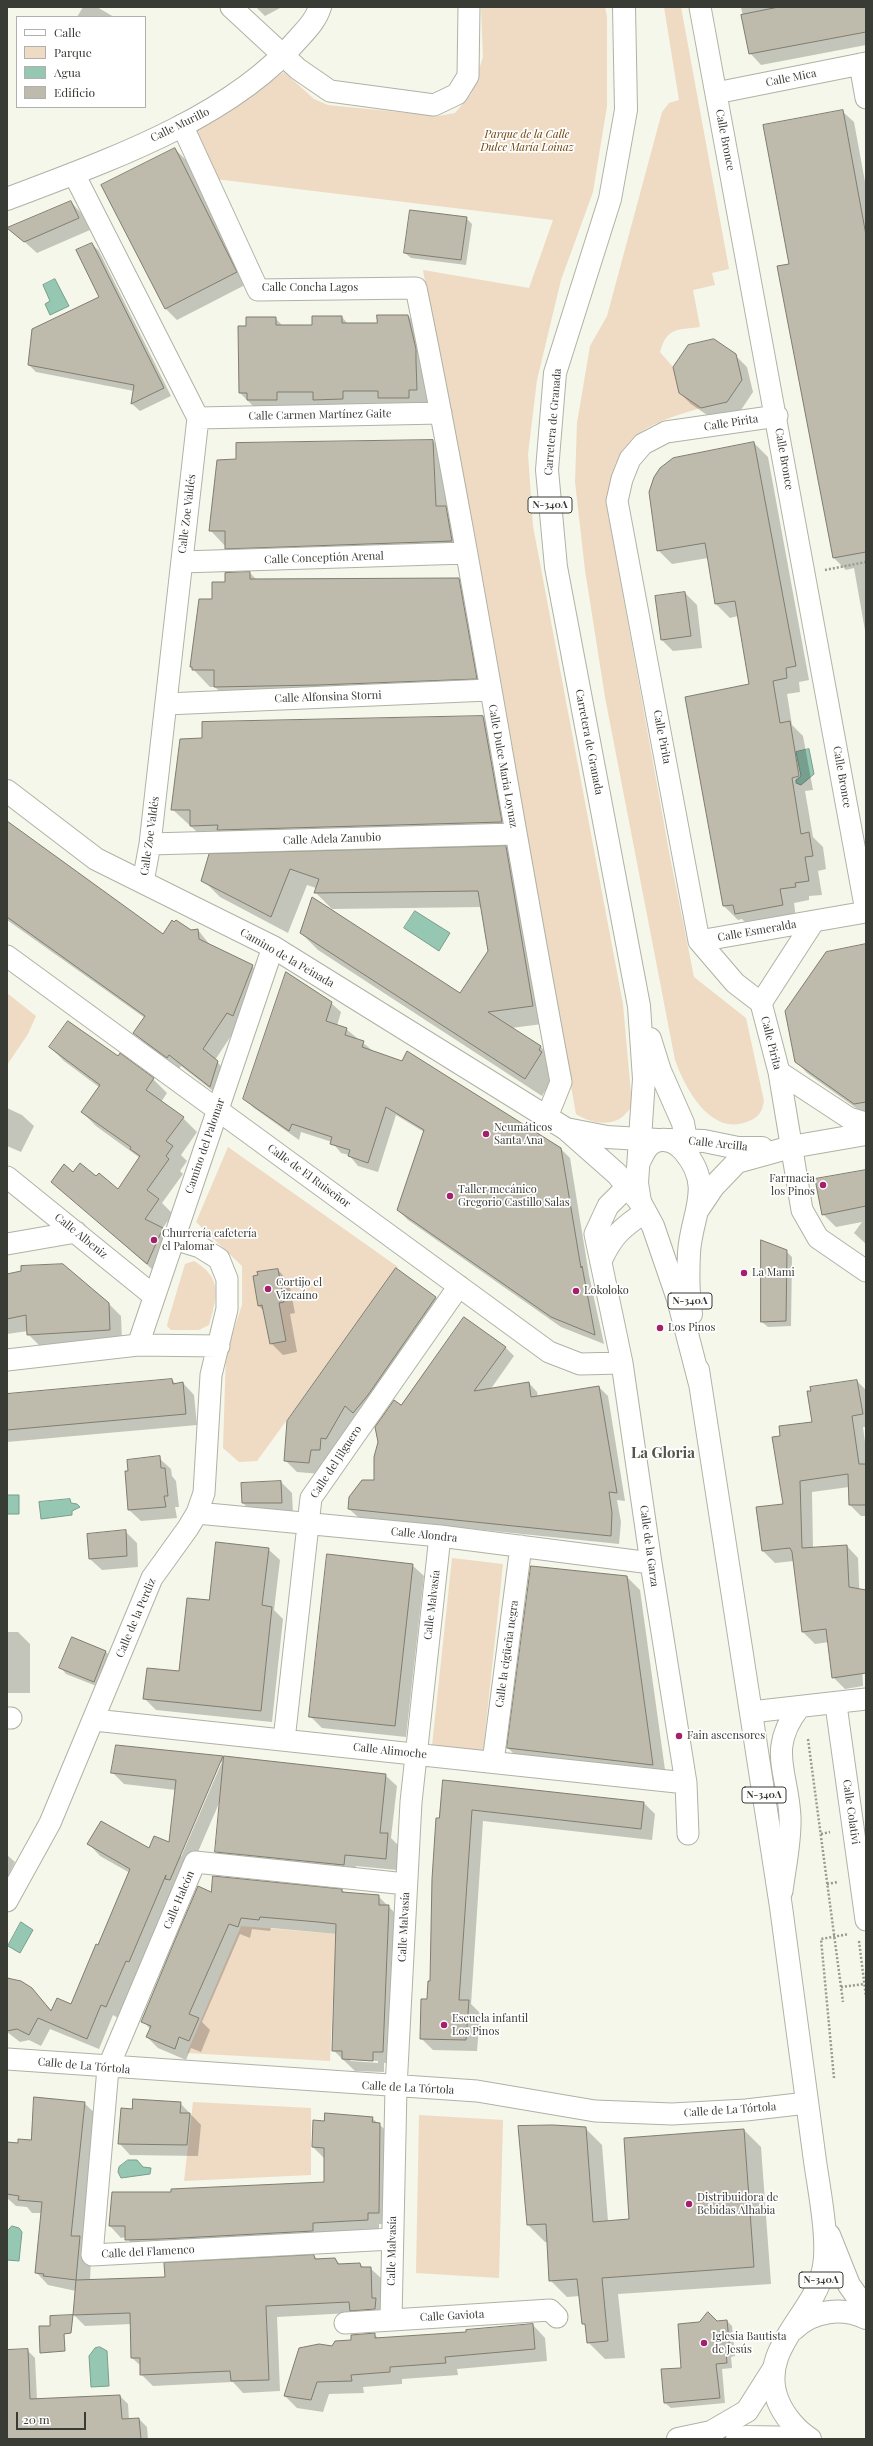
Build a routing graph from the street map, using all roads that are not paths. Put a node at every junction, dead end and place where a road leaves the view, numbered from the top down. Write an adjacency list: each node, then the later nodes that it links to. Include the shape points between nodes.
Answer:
1 (231, 7): 6 (street)
2 (320, 7): 6 (main road, Calle Murillo, via 318,16)
3 (469, 7): 6 (street, via 468,76 457,94 434,105 330,91)
4 (624, 7): 30 (main road, Carretera de Granada / N-340A, via 626,110 610,199 555,373 547,470 556,567)
5 (700, 7): 8 (street, Calle Bronce)
6 (284, 56): 10 (main road, Calle Murillo, via 226,103)
7 (863, 64): 8 (street, Calle Mica); 9 (street)
8 (716, 93): 14 (street, Calle Bronce)
9 (866, 98)
10 (182, 124): 11 (main road, Calle Murillo, via 106,162); 13 (street, Calle Concha Lagos, via 258,290 416,288)
11 (74, 174): 12 (main road, Calle Murillo); 15 (street)
12 (7, 199)
13 (441, 413): 15 (street, Calle Carmen Martínez Gaite); 16 (street, Calle Dulce Maria Loynaz)
14 (777, 416): 24 (street, Calle Bronce); 26 (street, Calle Pirita, via 666,432 643,444 630,459 617,501)
15 (198, 418): 17 (street, Calle Zoe Valdés)
16 (466, 554): 17 (street, Calle Conceptión Arenal); 18 (street, Calle Dulce Maria Loynaz)
17 (182, 562): 19 (street, Calle Zoe Valdés)
18 (489, 690): 19 (street, Calle Alfonsina Storni); 21 (street, Calle Dulce Maria Loynaz)
19 (166, 704): 22 (street, Calle Zoe Valdés)
20 (7, 791): 23 (main road, Camino de la Peinada, via 96,859)
21 (514, 834): 22 (street, Calle Adela Zanubio); 33 (street, Calle Dulce Maria Loynaz, via 561,1082)
22 (150, 844): 23 (street, Calle Zoe Valdés)
23 (143, 882): 27 (main road, Camino de la Peinada)
24 (866, 911): 25 (street, Calle Esmeralda)
25 (814, 921): 26 (street, Calle Esmeralda); 29 (street, Calle Esmeralda)
26 (698, 932): 29 (street, Calle Pirita, via 734,983)
27 (273, 947): 32 (street, Camino del Palomar); 33 (main road, Camino de la Peinada)
28 (7, 956): 32 (street, Calle de El Ruiseñor)
29 (761, 1003): 31 (street, Calle Pirita)
30 (639, 1006): 37 (main road, N-340A, via 644,1079); 37 (main road, N-340A, via 660,1071 683,1123)
31 (779, 1072): 34 (street, via 848,1118); 38 (street, Calle Pirita)
32 (218, 1108): 43 (street, Camino del Palomar); 47 (street, Calle de El Ruiseñor)
33 (547, 1117): 35 (main road, Camino de la Peinada)
34 (866, 1123)
35 (566, 1129): 37 (main road, Camino de la Peinada); 40 (main road, Camino de la Peinada)
36 (866, 1134): 38 (main road, Calle Arcilla)
37 (668, 1144): 38 (main road, Calle Arcilla, via 704,1141 738,1148); 40 (main road, N-340A); 41 (main road, N-340A, via 697,1170 701,1195)
38 (791, 1147): 41 (main road, Calle Arcilla, via 737,1162 714,1187); 46 (street, Calle Pirita, via 802,1210 818,1238)
39 (7, 1177): 42 (street, Calle Albeniz)
40 (640, 1196): 41 (main road, via 661,1231 678,1235 688,1229); 45 (street, via 625,1225 611,1240); 45 (street, Calle de la Garza, via 608,1206 595,1234); 53 (main road, N-340A, via 687,1326)
41 (697, 1214): 53 (main road, N-340A, via 689,1252 690,1308)
42 (76, 1232): 44 (street); 48 (street, Calle Albeniz)
43 (174, 1238): 48 (street, Camino del Palomar); 50 (street, Calle de la Perdiz, via 200,1247 219,1259 227,1279 227,1309)
44 (7, 1244)
45 (602, 1259): 52 (street, Calle de la Garza)
46 (866, 1271)
47 (459, 1286): 52 (street, Calle de El Ruiseñor, via 549,1352 580,1364); 55 (street, Calle del Jilguero, via 311,1498)
48 (154, 1296): 49 (street, Camino del Palomar)
49 (138, 1345): 50 (street); 51 (street)
50 (219, 1346): 54 (street, Calle de la Perdiz, via 211,1376 204,1493)
51 (7, 1360)
52 (622, 1363): 58 (street, Calle de la Garza)
53 (700, 1384): 62 (main road, N-340A)
54 (197, 1513): 55 (street, Calle Alondra); 63 (street, Calle de la Perdiz, via 152,1578)
55 (308, 1524): 56 (street, Calle Alondra); 64 (street, Calle del Jilguero)
56 (440, 1536): 57 (street, Calle Alondra); 65 (street, Calle Malvasía)
57 (521, 1546): 58 (street, Calle Alondra); 66 (street, Calle la cigüeña negra)
58 (651, 1563): 67 (street, Calle de la Garza)
59 (866, 1699): 60 (street)
60 (836, 1704): 61 (street); 72 (street, Calle Colativi)
61 (799, 1708): 62 (street); 71 (street, via 787,1724 781,1739 790,1818)
62 (751, 1712): 71 (main road, N-340A)
63 (94, 1720): 64 (street, Calle Alimoche); 70 (street, Calle de la Perdiz, via 50,1823)
64 (284, 1740): 65 (street, Calle Alimoche)
65 (415, 1753): 66 (street, Calle Alimoche); 69 (street, Calle Malvasía)
66 (493, 1762): 67 (street, Calle Alimoche)
67 (686, 1783): 68 (street, Calle de la Garza)
68 (688, 1834)
69 (406, 1884): 74 (street, Calle Halcón, via 195,1862); 75 (street, Calle Malvasía)
70 (7, 1901)
71 (781, 1907): 76 (main road, N-340A)
72 (866, 1920)
73 (7, 2060): 74 (street, Calle de La Tórtola)
74 (108, 2068): 75 (street, Calle de La Tórtola); 78 (street, Calle del Flamenco, via 92,2255)
75 (396, 2088): 76 (street, Calle de La Tórtola, via 477,2091 595,2111 672,2114 746,2110); 78 (street, Calle Malvasía)
76 (807, 2103): 77 (main road, N-340A)
77 (821, 2208): 79 (main road, N-340A, via 848,2285); 84 (main road, N-340A, via 824,2266 819,2287)
78 (392, 2239): 82 (street, Calle Malvasía)
79 (866, 2309)
80 (557, 2317): 82 (street, Calle Gaviota, via 550,2310)
81 (866, 2318): 84 (main road, N-340A, via 840,2311 820,2314 800,2323)
82 (391, 2320): 83 (street, Calle Gaviota)
83 (345, 2323)
84 (783, 2342): 85 (main road, N-340A)
85 (773, 2370): 86 (main road, N-340A, via 774,2393 781,2408); 87 (main road, via 747,2411 711,2432)
86 (808, 2438): 88 (main road)
87 (678, 2439)
88 (736, 2439)

